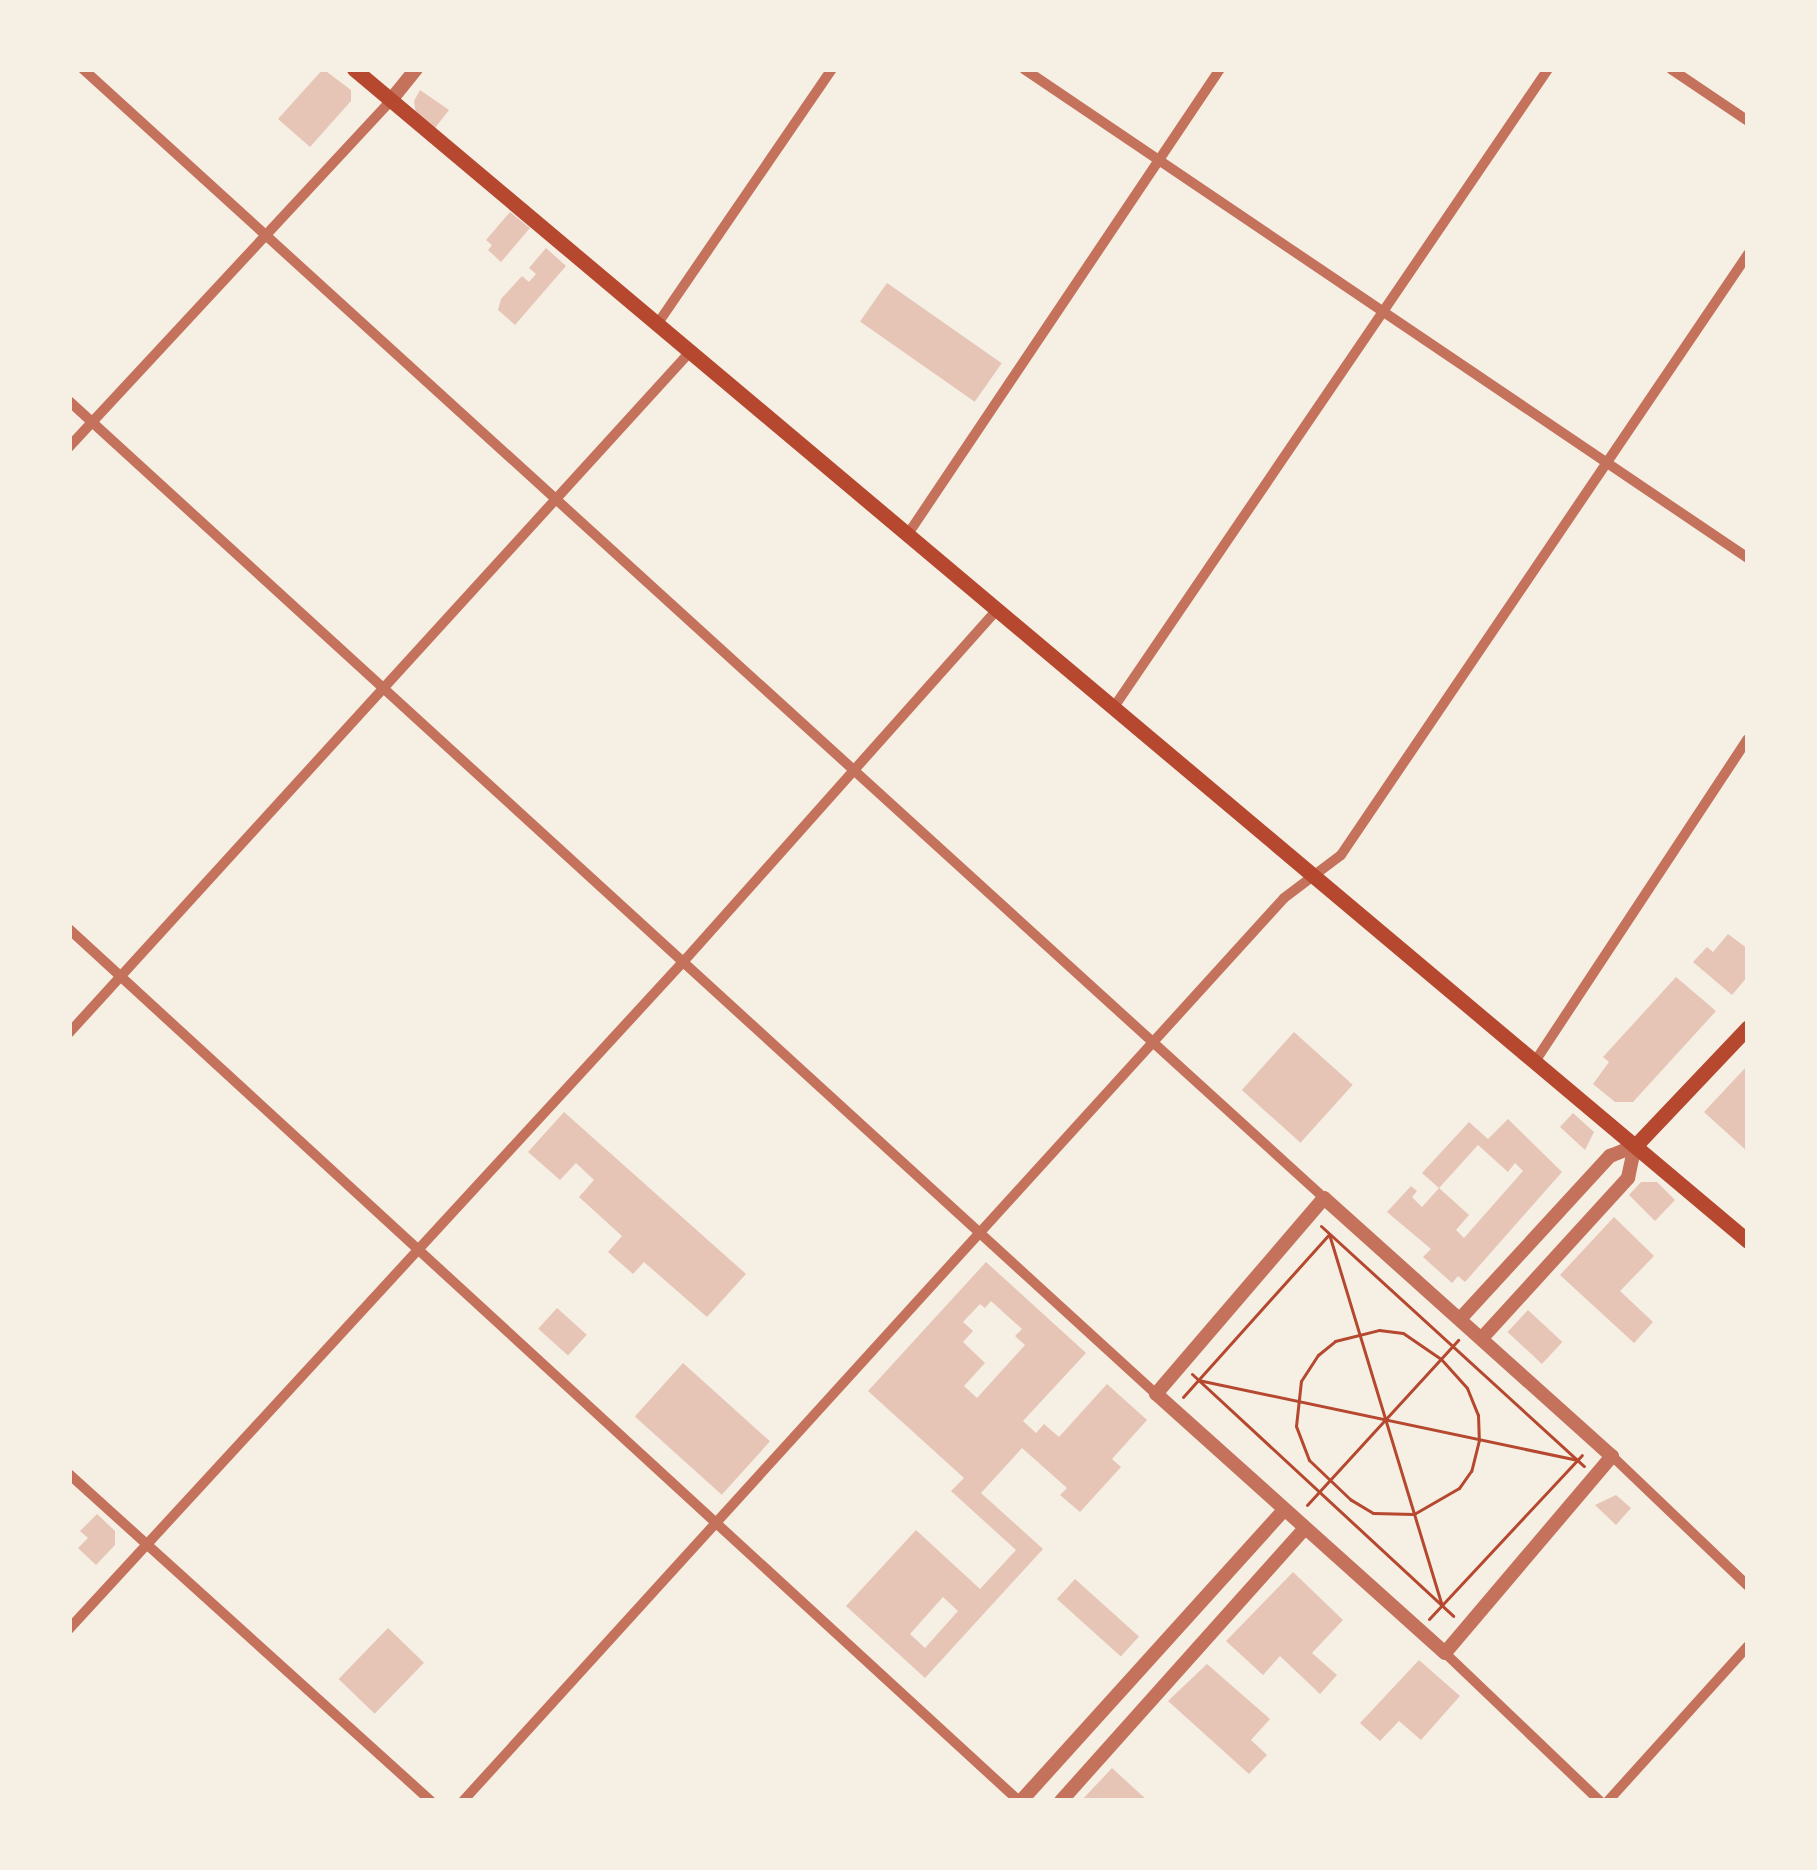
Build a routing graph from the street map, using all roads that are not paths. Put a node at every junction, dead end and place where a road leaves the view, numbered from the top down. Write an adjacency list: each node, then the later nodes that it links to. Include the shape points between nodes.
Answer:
1 (82, 69): 12 (street)
2 (354, 69): 9 (main road)
3 (416, 69): 9 (street)
4 (832, 69): 15 (street)
5 (1024, 69): 11 (street)
6 (1220, 69): 11 (street)
7 (1548, 69): 14 (street)
8 (1671, 69): 10 (street)
9 (391, 100): 12 (street); 15 (main road)
10 (1748, 121)
11 (1158, 160): 14 (street); 22 (street)
12 (264, 233): 18 (street); 21 (street)
13 (1748, 254): 20 (street)
14 (1381, 312): 20 (street); 26 (street)
15 (656, 326): 16 (main road)
16 (690, 352): 21 (street); 22 (main road)
17 (69, 401): 18 (street)
18 (92, 422): 19 (street); 25 (street)
19 (69, 447)
20 (1605, 459): 23 (street); 29 (street, via 1340,855)
21 (556, 501): 25 (street); 28 (street)
22 (908, 534): 24 (main road)
23 (1748, 558)
24 (998, 608): 26 (main road); 28 (street)
25 (386, 688): 31 (street); 32 (street)
26 (1114, 707): 29 (main road)
27 (1748, 739): 36 (street)
28 (855, 769): 31 (street); 35 (street)
29 (1313, 875): 35 (street); 36 (main road)
30 (69, 928): 32 (street)
31 (684, 962): 40 (street); 42 (street)
32 (122, 976): 34 (street); 42 (street)
33 (1748, 1027): 37 (main road)
34 (69, 1033)
35 (1154, 1046): 38 (street); 40 (street)
36 (1534, 1063): 37 (main road)
37 (1635, 1146): 39 (street, via 1610,1156); 41 (main road); 43 (street, via 1628,1178)
38 (1324, 1198): 44 (street); 45 (street)
39 (1544, 1233): 43 (street); 44 (street)
40 (983, 1234): 45 (street); 49 (street)
41 (1748, 1241)
42 (417, 1248): 49 (street); 50 (street)
43 (1561, 1251): 44 (street)
44 (1470, 1328): 46 (street)
45 (1156, 1394): 48 (street)
46 (1612, 1456): 51 (street); 54 (street)
47 (69, 1474): 50 (street)
48 (1294, 1520): 54 (street); 57 (street); 58 (street)
49 (718, 1525): 56 (street); 57 (street)
50 (146, 1544): 52 (street); 55 (street)
51 (1748, 1586)
52 (69, 1629)
53 (1748, 1646): 59 (street)
54 (1444, 1654): 59 (street)
55 (431, 1801)
56 (463, 1801)
57 (1020, 1801)
58 (1061, 1801)
59 (1604, 1801)

